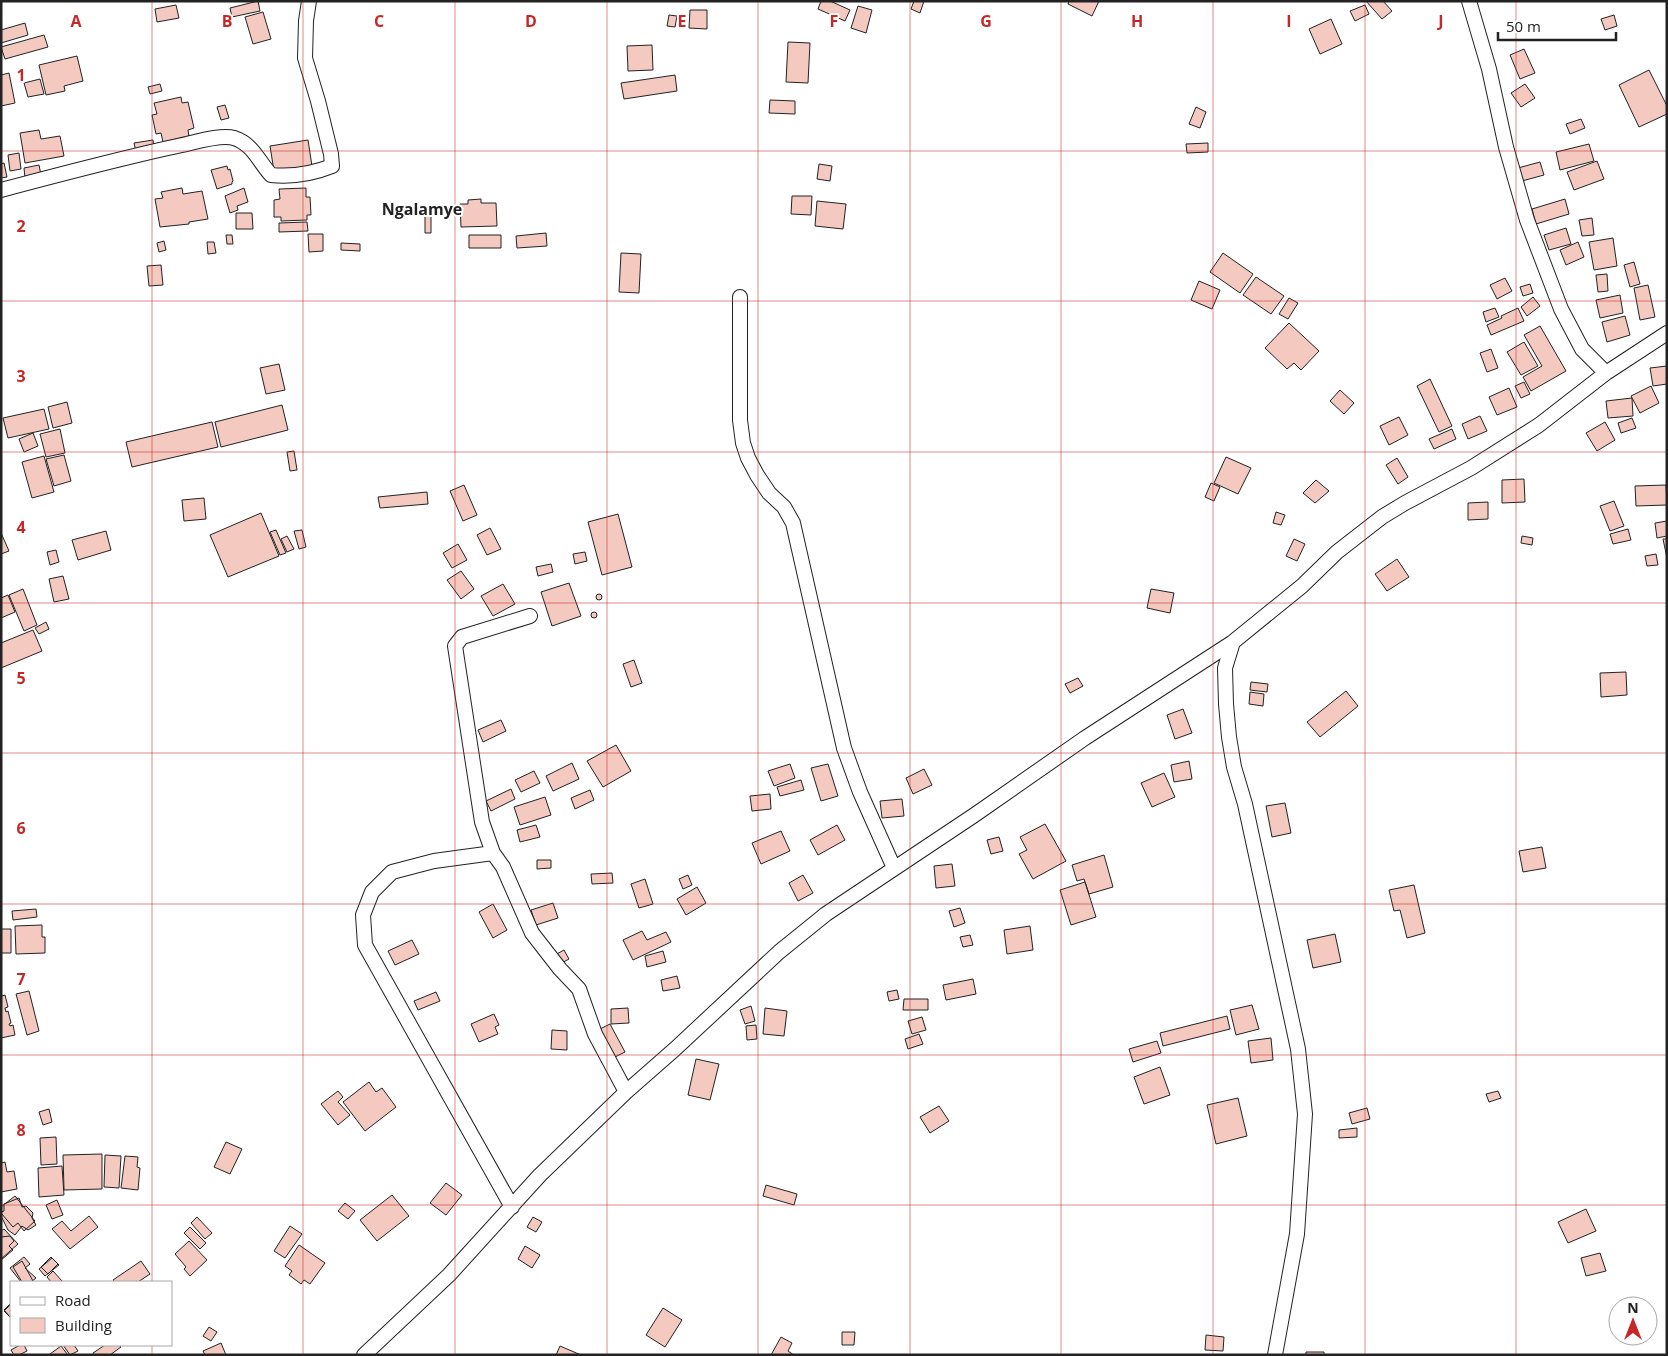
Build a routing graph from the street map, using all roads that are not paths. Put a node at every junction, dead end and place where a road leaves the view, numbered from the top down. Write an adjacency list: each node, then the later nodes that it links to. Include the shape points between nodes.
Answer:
1 (309, 1): 3 (street, via 305,58 332,166 288,176 271,175 250,146 233,138 210,139)
2 (1469, 1): 6 (street, via 1527,220 1562,310 1582,349)
3 (1, 190)
4 (740, 298): 10 (street, via 740,420 743,443 768,493 784,508 793,523 844,748)
5 (1667, 333): 6 (street)
6 (1606, 373): 8 (street, via 1524,434 1471,468 1382,517)
7 (530, 616): 9 (street, via 462,637 455,646 482,822)
8 (1233, 642): 10 (street); 14 (street, via 1225,668 1229,737 1298,1049 1305,1114 1297,1234)
9 (493, 853): 11 (street, via 503,867 532,933 580,989 595,1034); 12 (street, via 434,861 392,872 372,892 363,915 366,945)
10 (894, 868): 11 (street, via 826,914 779,952)
11 (626, 1092): 12 (street, via 540,1175)
12 (512, 1207): 13 (street, via 450,1275)
13 (364, 1355)
14 (1275, 1355)

